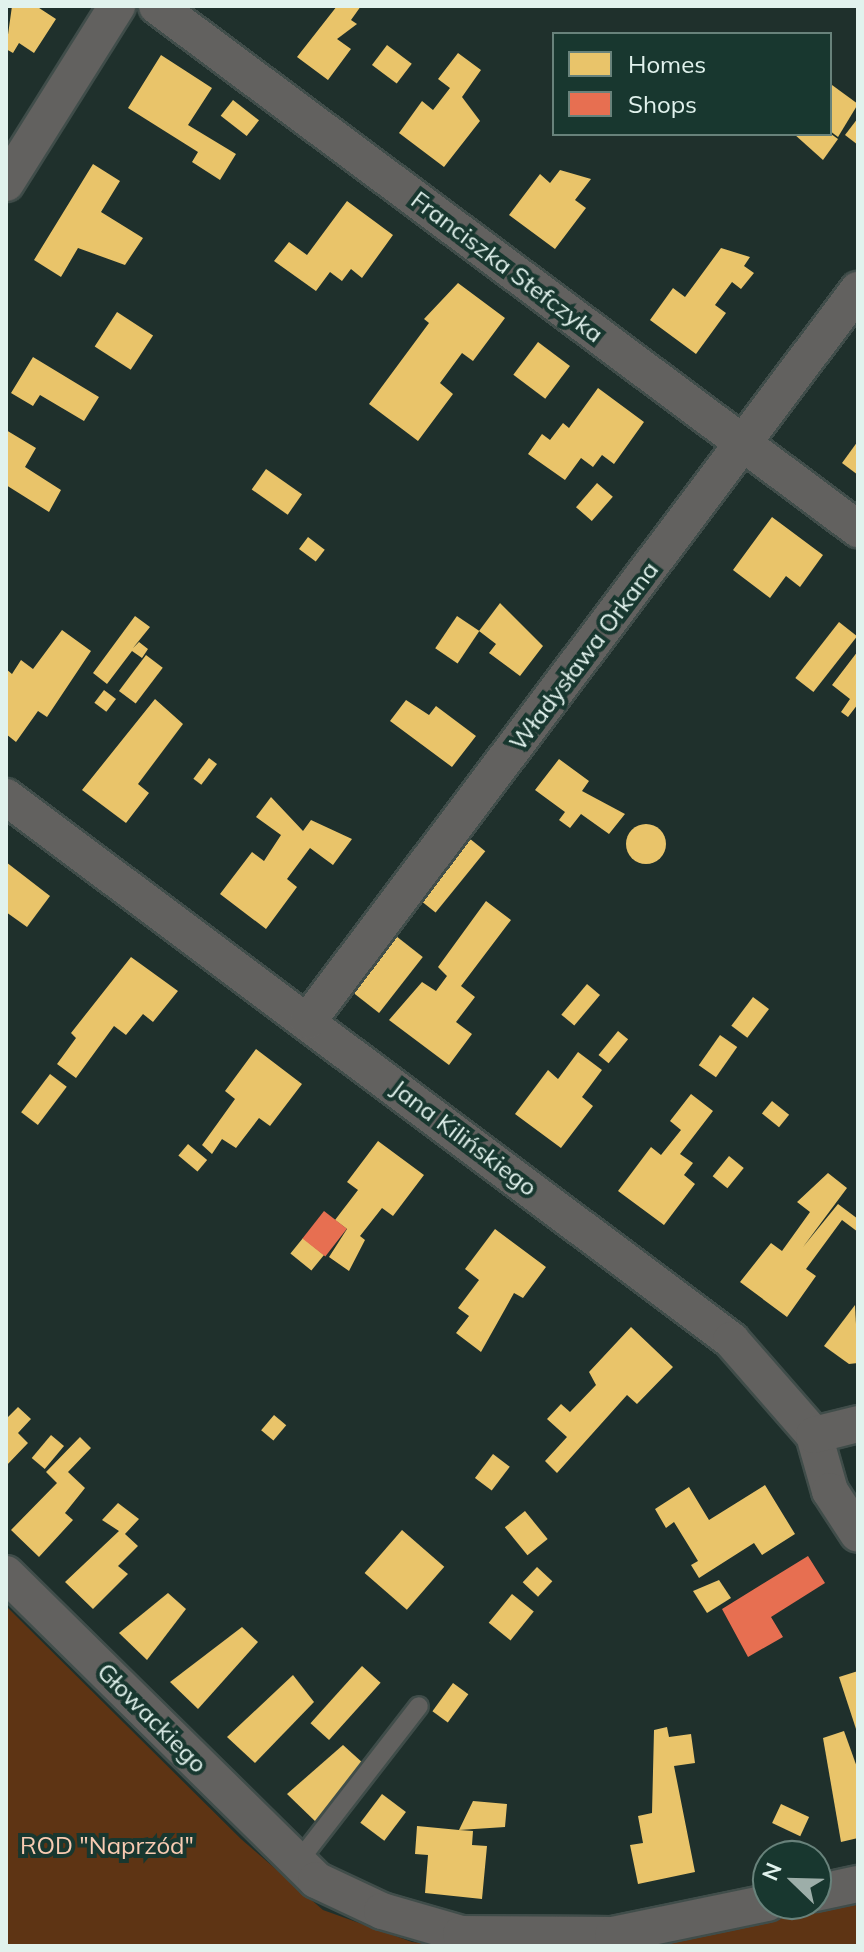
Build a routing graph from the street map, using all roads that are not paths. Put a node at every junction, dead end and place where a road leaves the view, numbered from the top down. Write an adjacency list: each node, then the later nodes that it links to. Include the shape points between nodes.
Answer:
1 (117, 6): 3 (street)
2 (157, 6): 5 (street, Franciszka Stefczyka)
3 (6, 183)
4 (858, 290): 5 (street, Władysława Orkana)
5 (744, 444): 6 (street, Franciszka Stefczyka); 8 (street, Władysława Orkana)
6 (858, 529)
7 (6, 797): 8 (street, Jana Kilińskiego)
8 (308, 1021): 10 (street, Jana Kilińskiego, via 731,1340)
9 (858, 1424): 10 (street)
10 (814, 1435): 11 (street, Jana Kilińskiego, via 830,1491)
11 (858, 1534)
12 (6, 1574): 14 (street, Głowackiego)
13 (419, 1706): 14 (lane)
14 (298, 1862): 17 (street, Głowackiego, via 316,1880 382,1911 461,1934 613,1935)
15 (858, 1884): 16 (street)
16 (832, 1890)
17 (752, 1906)

